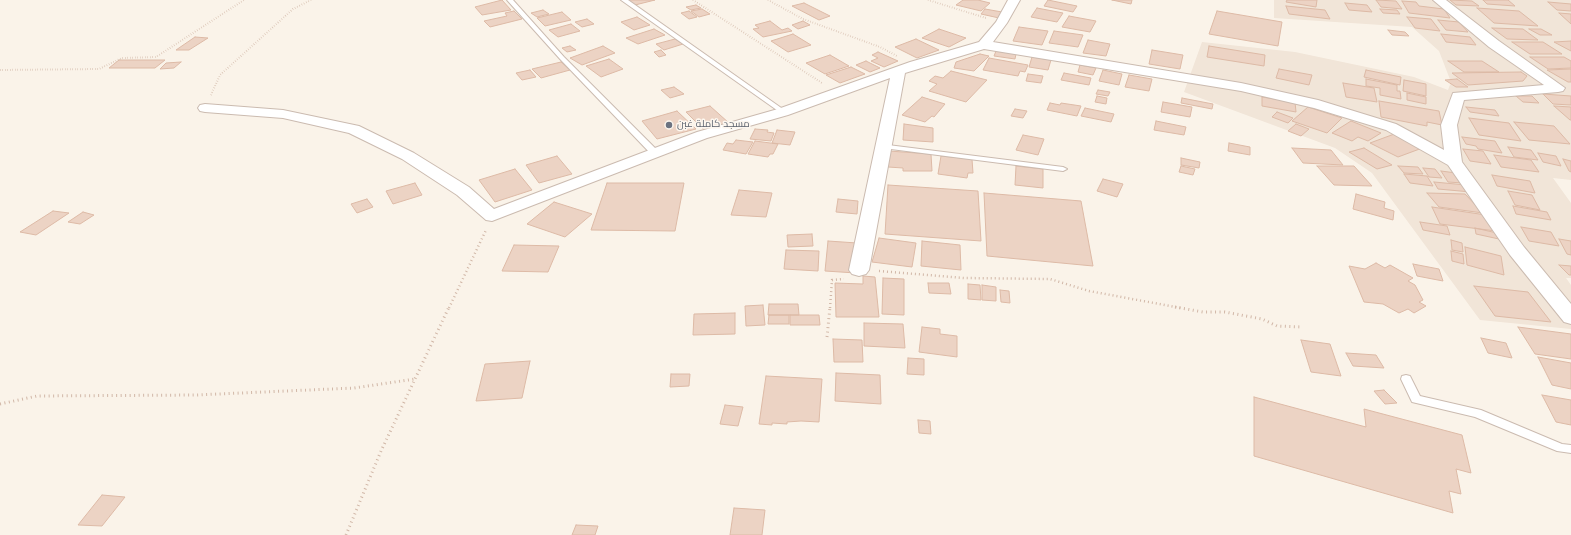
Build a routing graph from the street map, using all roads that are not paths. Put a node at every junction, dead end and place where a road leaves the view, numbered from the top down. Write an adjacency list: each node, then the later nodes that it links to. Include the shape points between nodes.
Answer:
1 (510, 0): 10 (lane, via 562,58)
2 (624, 0): 8 (lane)
3 (1014, 0): 5 (street)
4 (1439, 0): 11 (street, via 1494,44 1558,88 1458,96 1449,125)
5 (984, 46): 6 (street); 11 (street, via 1242,87 1318,104 1391,127)
6 (898, 72): 8 (street); 9 (street)
7 (205, 108): 10 (street, via 283,114 354,130 408,156 462,192 492,216)
8 (783, 112): 10 (street, via 702,135)
9 (883, 146): 12 (lane); 13 (street)
10 (655, 153)
11 (1454, 162): 14 (street, via 1517,251)
12 (1063, 169)
13 (859, 270)
14 (1571, 317)
15 (1406, 379): 16 (lane, via 1416,399 1477,413 1561,448)
16 (1571, 449)

